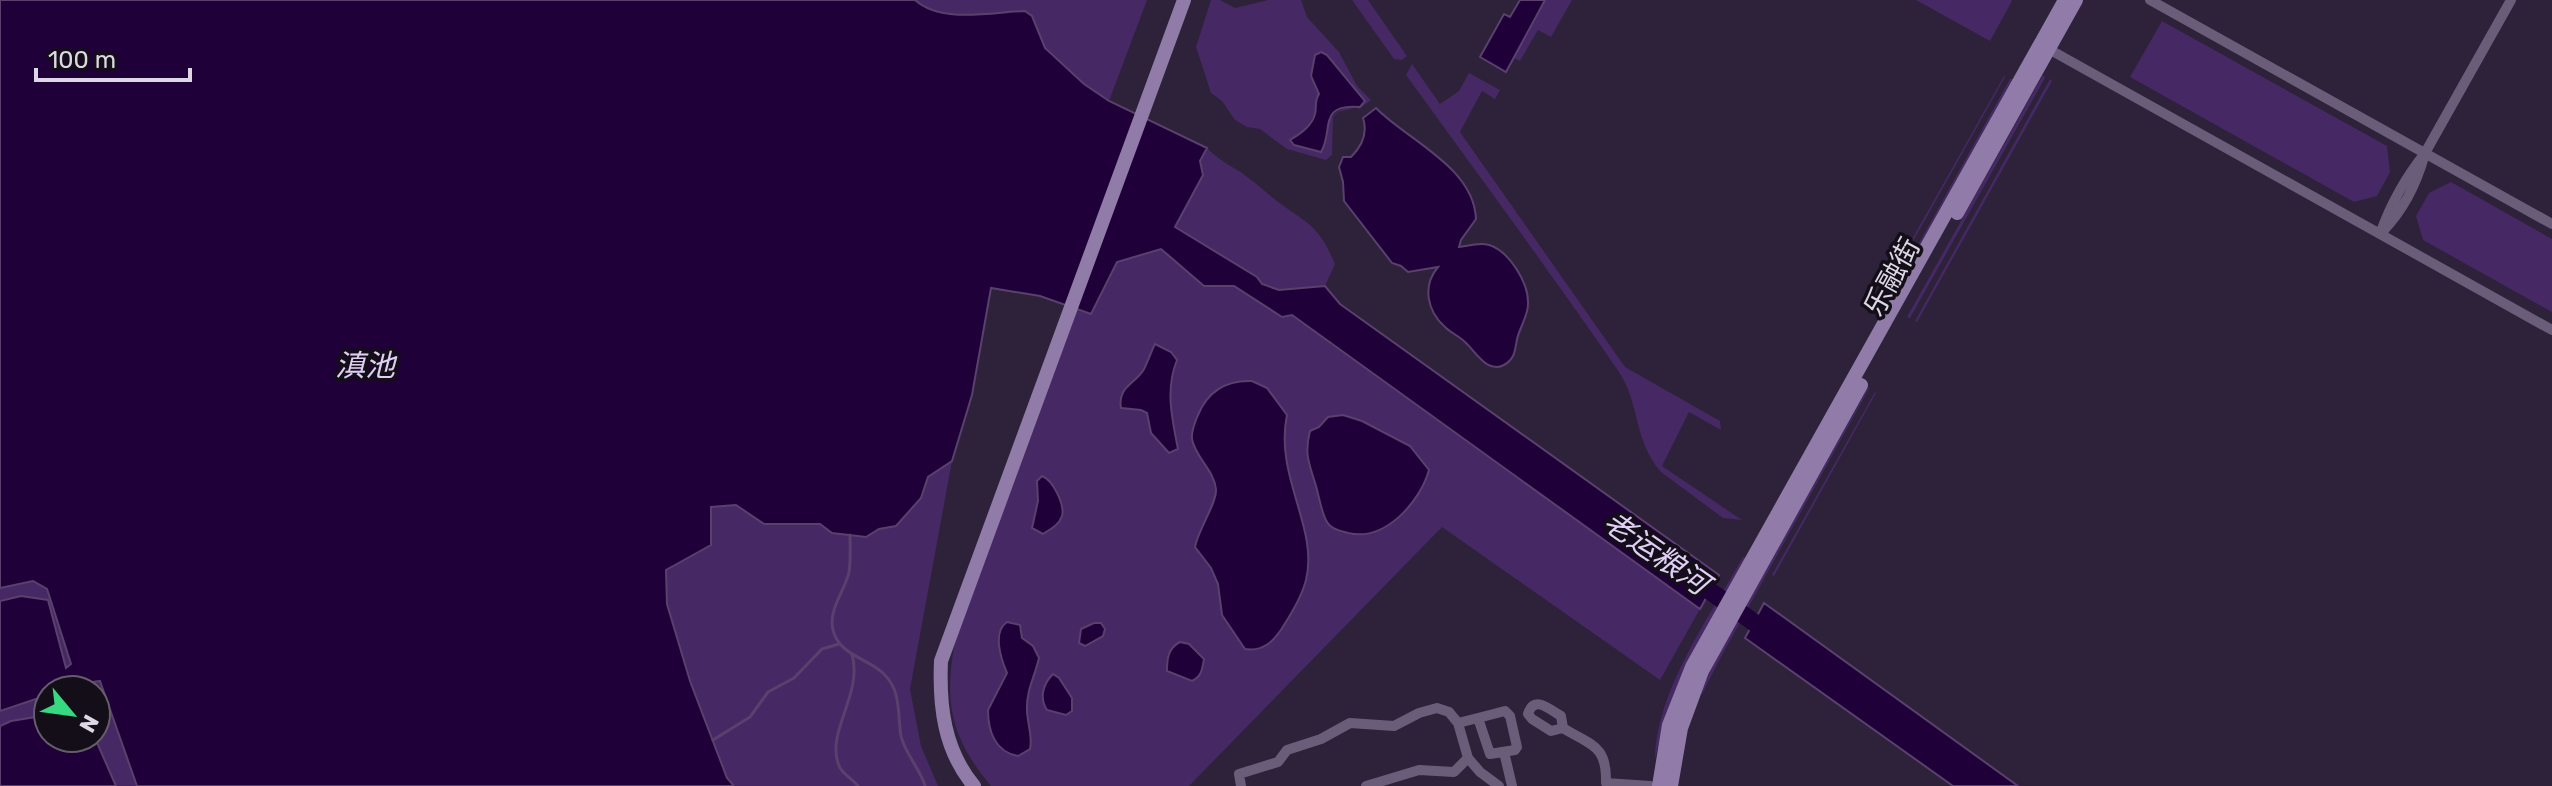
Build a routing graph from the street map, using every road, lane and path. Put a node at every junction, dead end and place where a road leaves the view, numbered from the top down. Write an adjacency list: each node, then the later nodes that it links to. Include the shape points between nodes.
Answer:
1 (1184, 0): 18 (street, via 941,661 943,723)
2 (2065, 0): 6 (street, 乐融街)
3 (2076, 0): 6 (street, 乐融街)
4 (2150, 0): 7 (street)
5 (2511, 0): 7 (street)
6 (2044, 47): 9 (street); 11 (street, 乐融街)
7 (2425, 153): 8 (street); 9 (street, via 2399,214)
8 (2552, 224)
9 (2380, 234): 10 (street)
10 (2552, 330)
11 (1718, 631): 24 (street, via 1692,667 1675,705); 25 (street, via 1687,708)
12 (1478, 718): 13 (street); 15 (street, via 1488,752); 15 (street, via 1509,713 1518,744)
13 (1458, 723): 16 (street); 19 (street, via 1437,708 1394,726 1343,725 1287,750 1278,762 1239,774)
14 (1563, 728): 17 (street, via 1604,755)
15 (1504, 752): 22 (street)
16 (1468, 758): 20 (street, via 1454,772 1419,770); 21 (street)
17 (1606, 785): 23 (street)
18 (974, 786)
19 (1241, 786)
20 (1366, 786)
21 (1499, 786)
22 (1512, 786)
23 (1650, 786)
24 (1659, 786)
25 (1671, 786)

